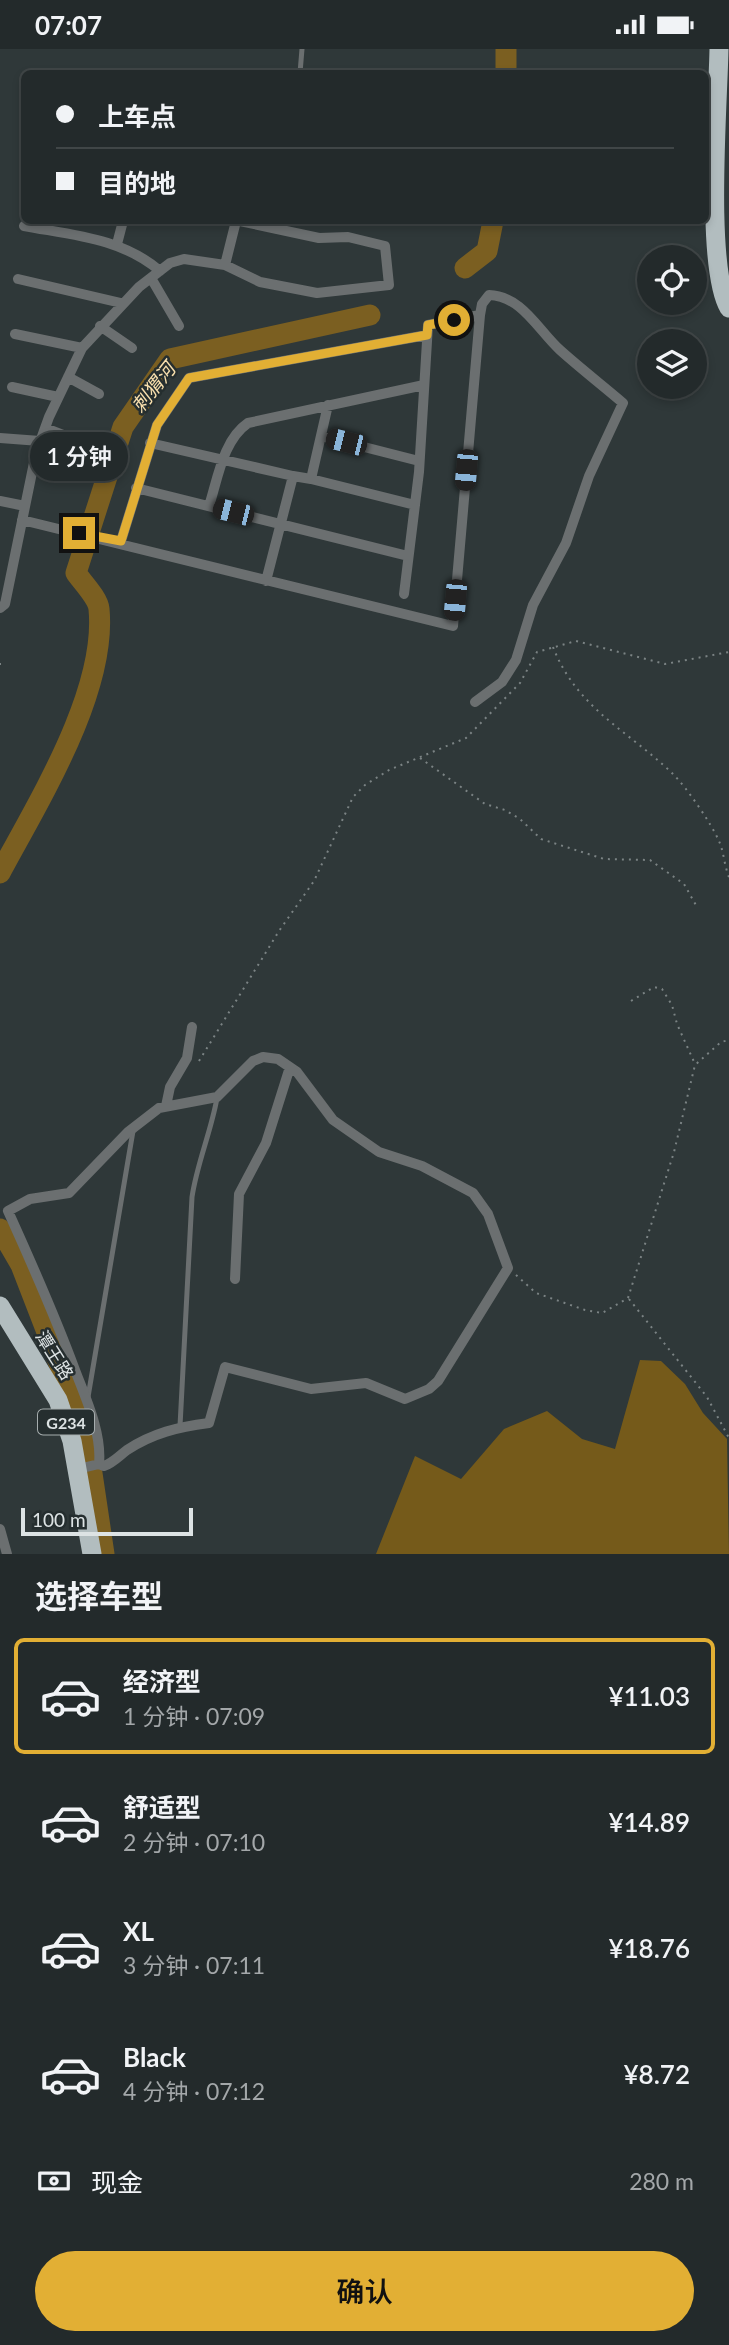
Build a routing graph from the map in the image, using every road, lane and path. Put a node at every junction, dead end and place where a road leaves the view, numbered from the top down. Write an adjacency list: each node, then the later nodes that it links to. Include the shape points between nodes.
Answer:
1 (302, 49): 3 (lane)
2 (719, 49): 13 (highway, via 716,251 720,288)
3 (300, 70)
4 (122, 224): 8 (street)
5 (237, 224): 9 (street)
6 (252, 224): 9 (street, via 385,246 389,285 317,293 260,282)
7 (24, 226): 8 (street)
8 (117, 244): 10 (street, via 142,256)
9 (225, 265): 10 (street, via 184,259)
10 (156, 274): 12 (street); 16 (street)
11 (18, 279): 12 (street)
12 (121, 303): 15 (street)
13 (729, 308)
14 (480, 314): 18 (street, via 428,325); 46 (street, via 453,626); 53 (street, via 489,295 503,295 622,403 589,476 566,544 533,605 516,660 502,682)
15 (100, 326): 19 (street); 20 (street)
16 (179, 326)
17 (15, 334): 19 (street)
18 (427, 335): 22 (street); 32 (street, via 189,378)
19 (82, 348): 21 (street)
20 (132, 348)
21 (68, 377): 24 (street); 25 (street)
22 (424, 385): 26 (street); 34 (street)
23 (12, 387): 25 (street)
24 (99, 394)
25 (58, 397): 27 (street)
26 (328, 405): 28 (street); 33 (street, via 248,423 238,430)
27 (44, 428): 30 (street); 31 (street)
28 (321, 436): 34 (street); 36 (street)
29 (0, 438): 30 (street)
30 (40, 441): 40 (street)
31 (81, 442)
32 (150, 443): 33 (street); 37 (street)
33 (223, 460): 35 (street); 41 (street)
34 (419, 461): 39 (street)
35 (293, 476): 36 (street); 43 (street)
36 (311, 479): 39 (street)
37 (136, 488): 41 (street); 44 (street)
38 (0, 501): 40 (street)
39 (415, 505): 45 (street)
40 (25, 506): 42 (street)
41 (209, 506): 43 (street)
42 (22, 520): 44 (street); 48 (street, via 5,604)
43 (281, 524): 45 (street); 46 (street)
44 (121, 541): 46 (street)
45 (408, 556): 47 (street)
46 (267, 580)
47 (404, 594)
48 (0, 608)
49 (552, 645): 50 (path, via 576,641 665,664); 54 (path, via 537,652 520,683 466,738); 55 (path, via 562,669 608,723 676,776 720,842)
50 (729, 652)
51 (0, 663): 52 (path)
52 (0, 668)
53 (475, 702)
54 (418, 757): 56 (path, via 485,804 520,820 541,839 604,859 650,860 684,884); 60 (path, via 365,785 353,797 314,881)
55 (729, 877)
56 (697, 907)
57 (631, 1001): 61 (path, via 654,987 662,989)
58 (192, 1027): 64 (street, via 187,1058 170,1087)
59 (729, 1040): 61 (path)
60 (197, 1065)
61 (695, 1065): 69 (path, via 674,1152)
62 (290, 1067): 63 (street, via 278,1059 253,1061); 67 (street, via 333,1120 379,1152 422,1166 473,1193 488,1214); 68 (street, via 266,1143 239,1194)
63 (217, 1097): 64 (street); 72 (lane, via 192,1197)
64 (166, 1106): 65 (street)
65 (133, 1128): 66 (street, via 69,1193 30,1199); 71 (lane)
66 (5, 1213): 71 (street, via 48,1297)
67 (508, 1268): 69 (path, via 536,1293 585,1310 602,1313); 72 (street, via 450,1364 429,1389 405,1399 366,1383 311,1389 225,1367 209,1423)
68 (235, 1279)
69 (628, 1298): 73 (path, via 708,1397)
70 (0, 1305): 75 (highway, 潭王路 / G234, via 58,1400)
71 (87, 1404): 74 (street, via 100,1450)
72 (180, 1426): 74 (street, via 144,1440 111,1464)
73 (729, 1438)
74 (99, 1464): 75 (street)
75 (78, 1469): 78 (highway, 潭王路 / G234)
76 (0, 1529): 77 (street)
77 (7, 1554)
78 (92, 1554)

